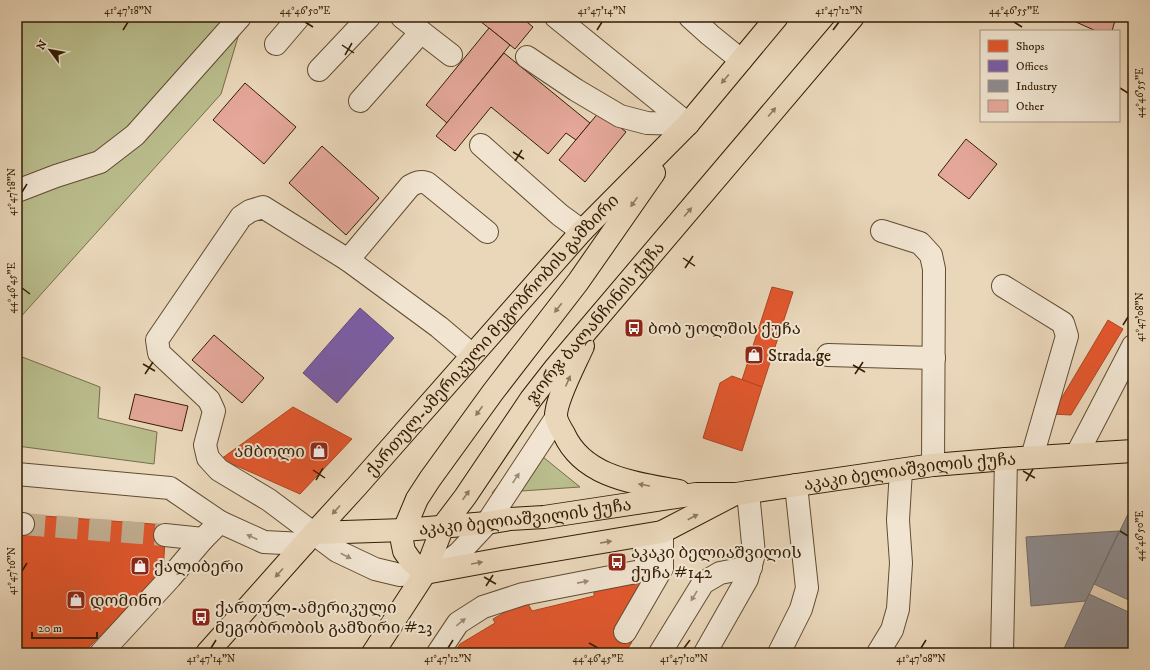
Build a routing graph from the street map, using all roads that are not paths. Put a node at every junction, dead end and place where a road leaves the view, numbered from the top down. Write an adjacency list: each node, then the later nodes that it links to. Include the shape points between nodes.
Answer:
1 (299, 17): 10 (street)
2 (368, 17): 14 (street)
3 (402, 17): 9 (street)
4 (556, 17): 16 (street)
5 (690, 17): 13 (street)
6 (853, 17): 24 (main road, ჯორჯ ბალანჩინის ქუჩა, one-way to 6)
7 (775, 18): 13 (main road, ქართულ-ამერიკული მეგობრობის გამზირი)
8 (236, 19): 18 (street, via 135,135 100,162)
9 (421, 32): 11 (street); 15 (street)
10 (276, 44)
11 (451, 56)
12 (527, 57): 16 (street, via 620,116 647,123)
13 (741, 60): 16 (main road, ქართულ-ამერიკული მეგობრობის გამზირი, one-way to 16)
14 (319, 70)
15 (360, 101)
16 (688, 124): 19 (main road, ქართულ-ამერიკული მეგობრობის გამზირი); 43 (main road, one-way to 43, via 578,282 430,479 417,499)
17 (481, 145): 19 (street, via 560,215)
18 (17, 191)
19 (582, 231): 26 (main road, ქართულ-ამერიკული მეგობრობის გამზირი)
20 (882, 231): 28 (street, via 920,243 931,255 934,269)
21 (487, 232): 22 (street, via 428,183 416,182)
22 (348, 260): 26 (street); 47 (street, via 263,207 250,211 241,217 157,340 159,353 209,400 214,411 205,446 208,458 219,470 269,500)
23 (1003, 286): 32 (street, via 1063,323 1067,336)
24 (594, 323): 29 (main road, one-way to 24, via 558,402); 42 (main road, ჯორჯ ბალანჩინის ქუჩა, one-way to 24, via 465,498 531,399)
25 (1133, 346): 31 (street)
26 (472, 355): 47 (main road, ქართულ-ამერიკული მეგობრობის გამზირი, one-way to 47)
27 (828, 355): 28 (street)
28 (934, 358): 34 (street)
29 (556, 418): 39 (main road, one-way to 29, via 632,482 599,470 582,459 569,444); 41 (street, one-way to 29)
30 (1133, 451): 31 (main road, აკაკი ბელიაშვილის ქუჩა)
31 (1077, 454): 32 (main road, აკაკი ბელიაშვილის ქუჩა)
32 (1032, 457): 33 (main road, აკაკი ბელიაშვილის ქუჩა)
33 (1006, 459): 34 (main road, აკაკი ბელიაშვილის ქუჩა); 60 (street)
34 (933, 466): 35 (main road, აკაკი ბელიაშვილის ქუჩა)
35 (901, 470): 37 (main road, აკაკი ბელიაშვილის ქუჩა); 59 (street, via 898,520 901,563 898,609 892,630)
36 (17, 474): 40 (street, via 170,488)
37 (796, 485): 38 (main road, აკაკი ბელიაშვილის ქუჩა); 58 (street, via 807,588 802,609)
38 (742, 493): 39 (main road, აკაკი ბელიაშვილის ქუჩა); 44 (main road, აკაკი ბელიაშვილის ქუჩა, one-way to 38); 48 (street, via 754,554)
39 (696, 494): 41 (main road, აკაკი ბელიაშვილის ქუჩა)
40 (220, 522): 46 (street); 47 (street, one-way to 40, via 264,542)
41 (487, 523): 42 (main road, აკაკი ბელიაშვილის ქუჩა); 49 (street, via 459,553 444,564)
42 (443, 526): 43 (main road, აკაკი ბელიაშვილის ქუჩა); 49 (main road, ჯორჯ ბალანჩინის ქუჩა)
43 (404, 530): 47 (main road, აკაკი ბელიაშვილის ქუჩა); 49 (main road, via 404,551 411,561)
44 (653, 534): 49 (main road, აკაკი ბელიაშვილის ქუჩა, one-way to 44); 50 (street, via 645,554)
45 (165, 535): 46 (street)
46 (203, 539): 52 (street)
47 (309, 539): 49 (street, one-way to 49, via 375,569 400,575); 53 (main road, ქართულ-ამერიკული მეგობრობის გამზირი, one-way to 53)
48 (750, 567): 56 (street, one-way to 56, via 720,572 703,583); 57 (street, via 747,579)
49 (425, 572): 54 (main road, ჯორჯ ბალანჩინის ქუჩა)
50 (655, 573): 51 (street); 55 (street, one-way to 50, via 458,623 483,607 523,594)
51 (625, 632)
52 (101, 653)
53 (207, 653)
54 (373, 653)
55 (438, 653)
56 (660, 653)
57 (705, 653)
58 (779, 653)
59 (878, 653)
60 (1002, 653)

